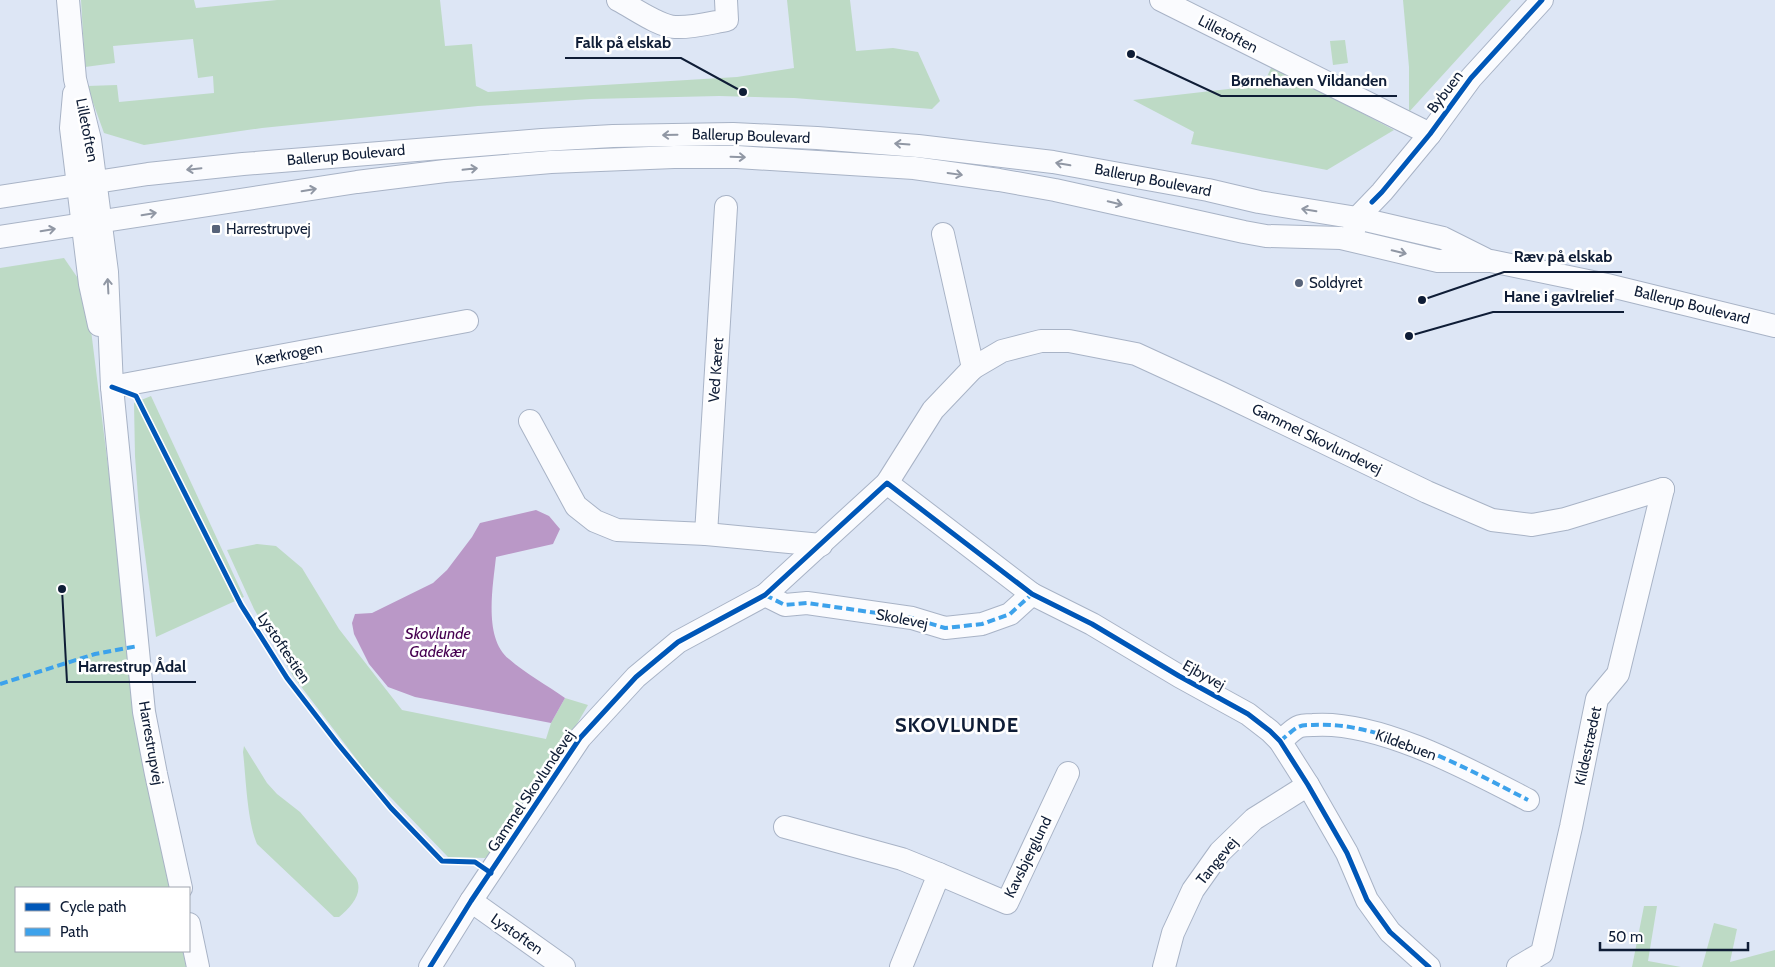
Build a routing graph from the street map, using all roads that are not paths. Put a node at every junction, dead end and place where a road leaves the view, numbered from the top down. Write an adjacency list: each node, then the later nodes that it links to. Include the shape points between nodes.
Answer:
1 (68, 0): 7 (street, Lilletoften, via 75,79 88,126)
2 (618, 0): 3 (street, via 674,27 727,20)
3 (726, 0)
4 (1161, 0): 6 (street, Lilletoften)
5 (1542, 0): 6 (street, Bybuen, via 1471,78)
6 (1430, 134): 10 (street, Bybuen)
7 (87, 183): 8 (street, Ballerup Boulevard); 10 (street, Ballerup Boulevard, one-way to 7, via 1259,202 1125,174 1009,156 918,146 733,134 613,136 472,145 243,164); 11 (street, Lilletoften)
8 (0, 197)
9 (726, 207): 23 (street, Ved Kæret)
10 (1357, 218): 14 (street); 15 (street, Ballerup Boulevard, via 1443,238)
11 (92, 223): 13 (street, Ballerup Boulevard, one-way to 11); 14 (street, Ballerup Boulevard, one-way to 14, via 358,182 492,166 613,158 737,157 924,169 1055,190 1266,236); 19 (street, Harrestrupvej, via 108,282)
12 (943, 234): 18 (street)
13 (0, 237)
14 (1352, 240): 15 (street, Ballerup Boulevard, one-way to 15, via 1438,261)
15 (1491, 261): 17 (street, Ballerup Boulevard, via 1608,285)
16 (467, 321): 19 (street, Kærkrogen)
17 (1775, 326)
18 (973, 368): 21 (street, Gammel Skovlundevej, via 933,410); 22 (street, Gammel Skovlundevej, via 1002,352 1041,341 1070,341 1136,354 1492,520 1532,526 1565,520)
19 (112, 387): 33 (street, Harrestrupvej, via 144,712)
20 (530, 421): 23 (street, via 576,506 595,521 617,530)
21 (887, 483): 24 (street, Gammel Skovlundevej); 25 (street, Ejbyvej)
22 (1663, 489): 42 (street, Kildestrædet, via 1618,674 1597,700 1542,953)
23 (706, 534): 24 (street)
24 (821, 545): 26 (street, Gammel Skovlundevej)
25 (1032, 594): 26 (street, Skolevej, via 1010,614 982,624 945,628 912,618 817,604 785,605); 27 (street, Ejbyvej, via 1092,624 1248,714)
26 (765, 595): 34 (street, Gammel Skovlundevej, via 678,642 636,677 580,738)
27 (1280, 742): 29 (street, Ejbyvej); 30 (street, Kildebuen, via 1299,726 1326,724 1356,728 1394,738 1472,770)
28 (1068, 773): 32 (street, Kavsbjerglund, via 1007,903)
29 (1308, 784): 40 (street, Tangevej, via 1254,819 1220,852 1193,890 1173,933); 41 (street, Ejbyvej, via 1347,853 1367,900 1390,932)
30 (1528, 800)
31 (785, 827): 32 (street, Kavsbjerglund)
32 (940, 874): 39 (street)
33 (181, 887)
34 (471, 901): 37 (street, Gammel Skovlundevej); 38 (street, Lystoften)
35 (190, 929): 36 (street)
36 (198, 967)
37 (430, 967)
38 (564, 967)
39 (901, 967)
40 (1164, 967)
41 (1429, 967)
42 (1518, 967)

